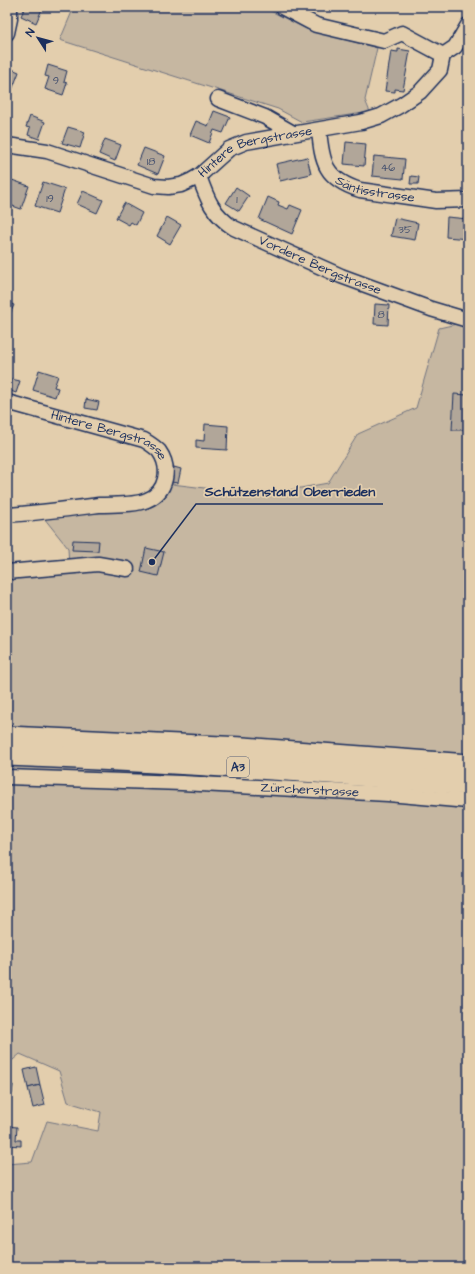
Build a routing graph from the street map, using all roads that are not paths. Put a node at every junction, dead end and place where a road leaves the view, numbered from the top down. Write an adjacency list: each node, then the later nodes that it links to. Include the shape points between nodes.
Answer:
1 (10, 7): 4 (street)
2 (282, 7): 5 (street, via 316,25 384,40 402,33)
3 (468, 25): 5 (street, via 455,47)
4 (7, 33)
5 (443, 55): 7 (street, Hintere Bergstrasse, via 440,70 434,78 401,105 381,116)
6 (218, 99): 8 (street, via 266,117)
7 (319, 130): 8 (street, Hintere Bergstrasse); 11 (street, Säntisstrasse, via 324,161 331,174 348,186 436,201)
8 (293, 133): 10 (street, Hintere Bergstrasse, via 246,142 229,149)
9 (7, 145): 10 (street, Hintere Bergstrasse, via 48,151 154,186 174,186)
10 (199, 176): 12 (street, Vordere Bergstrasse, via 216,213 234,228 341,276)
11 (468, 200)
12 (468, 320)
13 (7, 402): 14 (street, Hintere Bergstrasse, via 144,440 158,450 166,463 163,485 149,499 140,502)
14 (7, 515)
15 (127, 569): 16 (street, via 98,564)
16 (7, 572)
17 (7, 737): 19 (highway, A3, via 235,748)
18 (7, 756): 21 (highway, A3, via 247,767)
19 (468, 766)
20 (7, 777): 22 (street, Zürcherstrasse, via 174,783)
21 (468, 784)
22 (468, 801)

